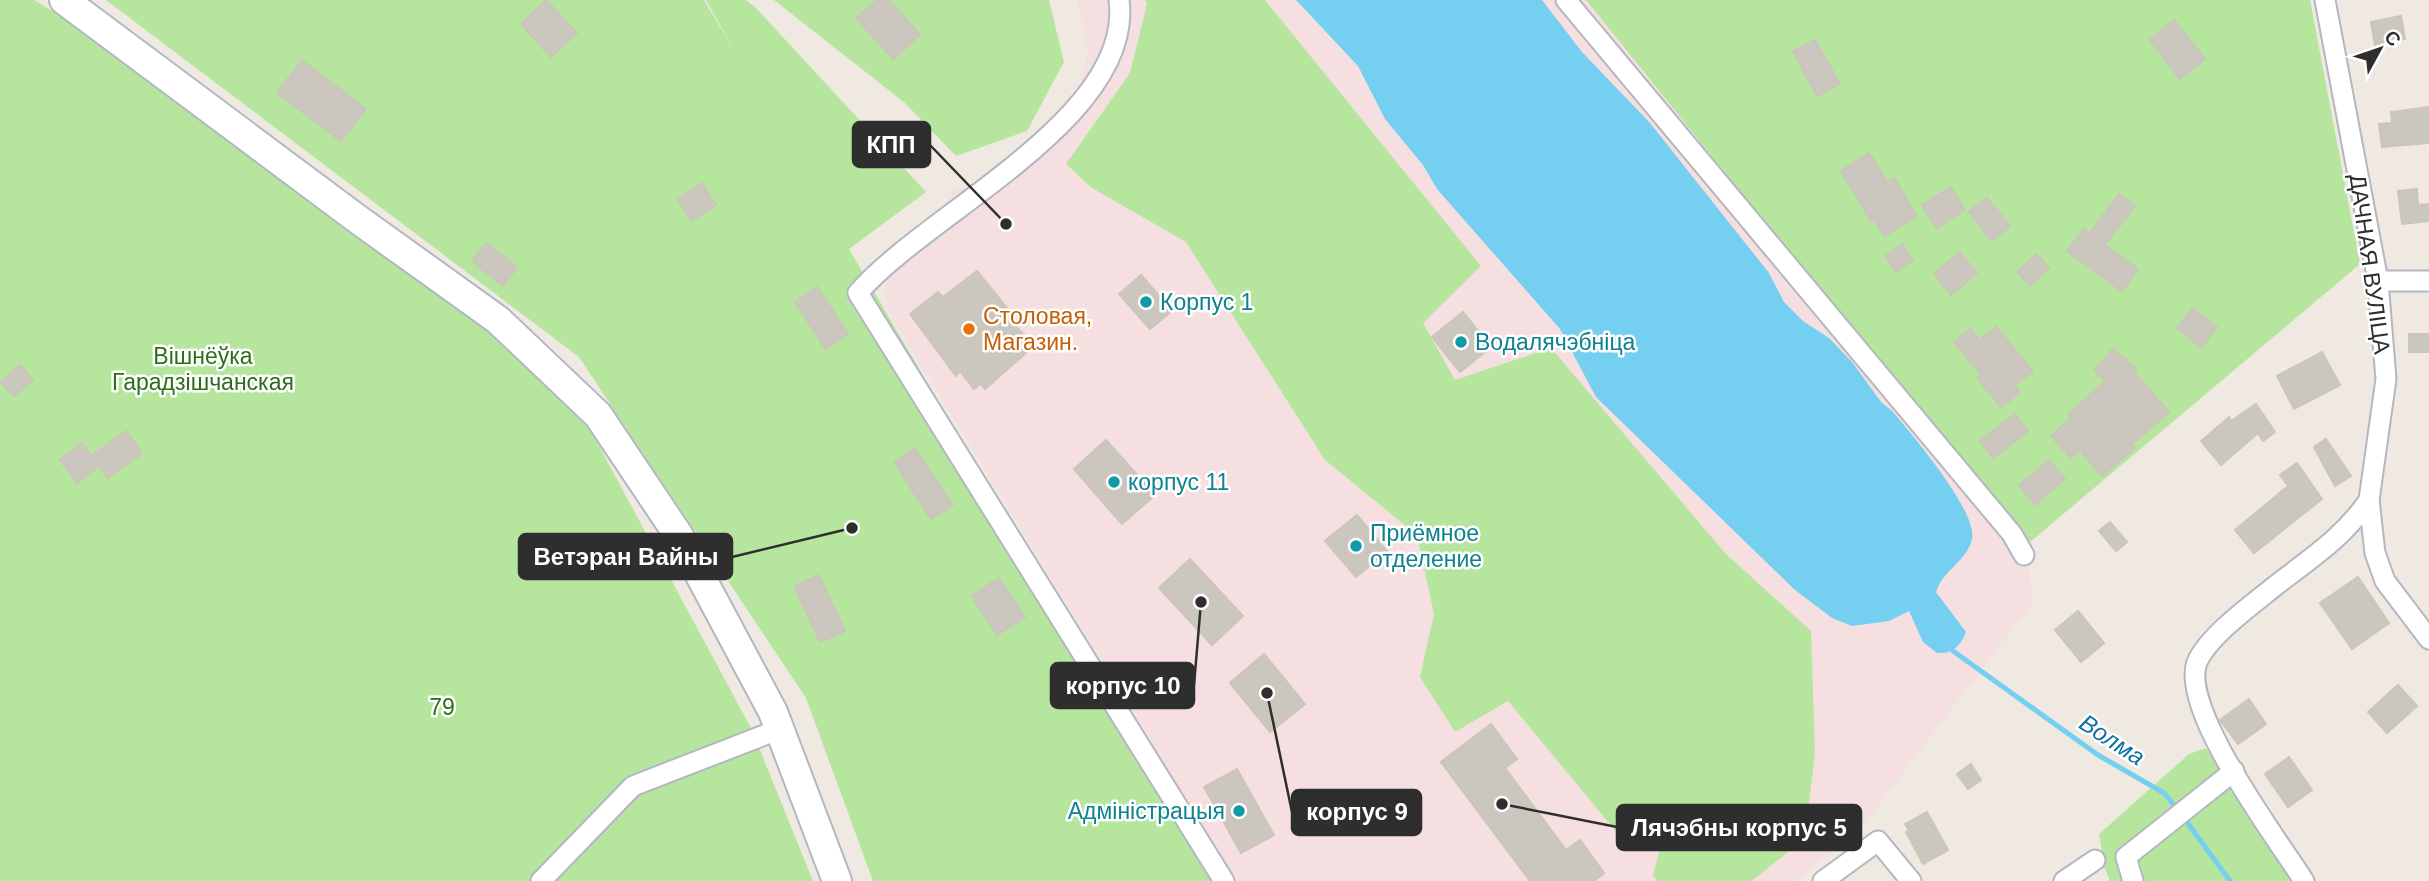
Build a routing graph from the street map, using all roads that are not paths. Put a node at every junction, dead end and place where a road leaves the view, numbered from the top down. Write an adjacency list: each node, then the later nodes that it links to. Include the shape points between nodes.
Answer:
1 (64, 0): 10 (street, via 498,320 598,415 679,536)
2 (1119, 0): 15 (street, via 1115,48 1080,102 1025,156 879,268 858,293)
3 (1566, 0): 8 (street, via 2012,534)
4 (2325, 0): 5 (street, ДАЧНАЯ ВУЛІЦА)
5 (2378, 281): 6 (street); 7 (street, ДАЧНАЯ ВУЛІЦА, via 2386,379)
6 (2429, 281)
7 (2369, 500): 9 (street, ДАЧНАЯ ВУЛІЦА, via 2378,568); 11 (street, via 2340,537 2238,618 2198,660 2194,687 2200,710)
8 (2024, 555)
9 (2429, 639)
10 (780, 729): 13 (street, via 633,786); 14 (street)
11 (2234, 771): 19 (street, via 2126,857); 20 (street)
12 (2095, 860): 18 (street)
13 (541, 881)
14 (837, 881)
15 (1224, 881)
16 (1823, 881): 17 (street, via 1878,841)
17 (1911, 881)
18 (2064, 881)
19 (2133, 881)
20 (2304, 881)

